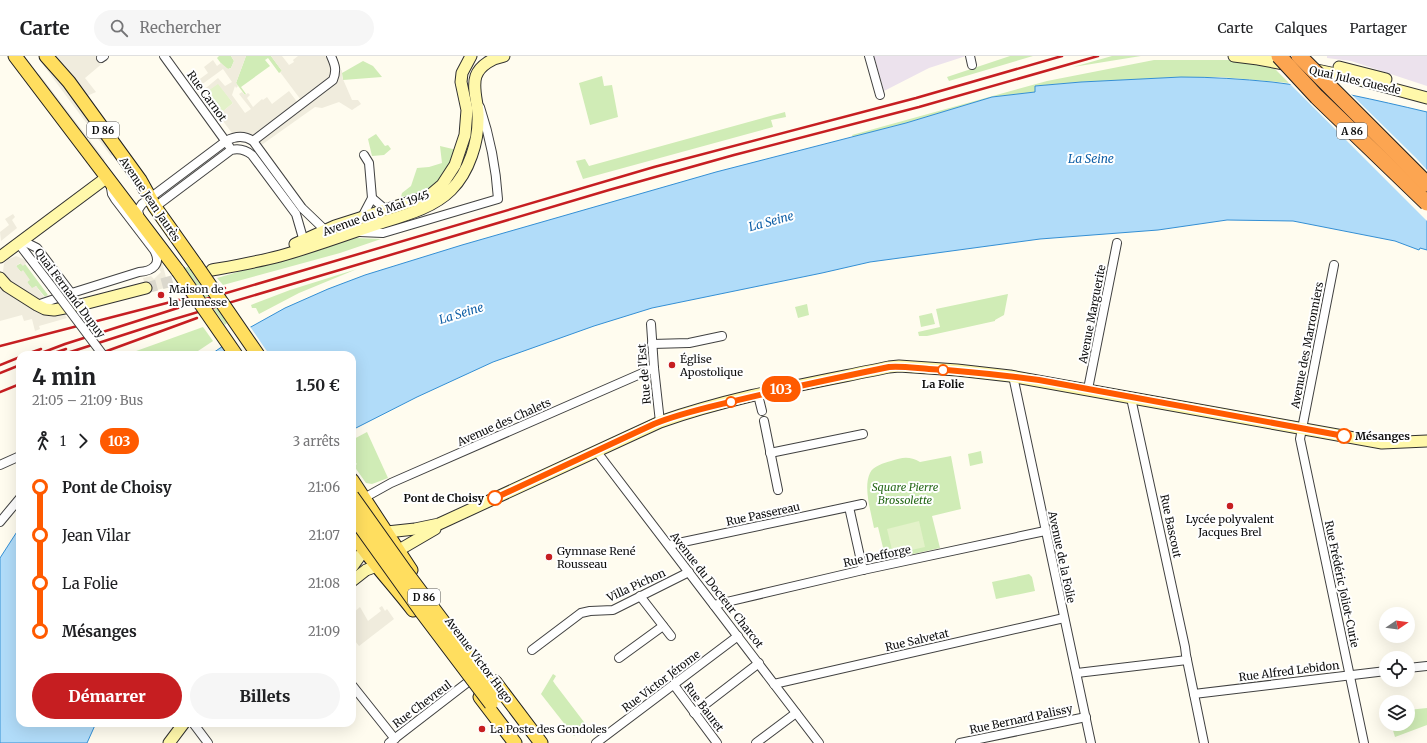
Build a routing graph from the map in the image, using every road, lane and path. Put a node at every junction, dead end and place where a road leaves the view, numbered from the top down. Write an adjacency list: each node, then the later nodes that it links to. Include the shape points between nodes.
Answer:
1 (14, 56): 23 (main road, Avenue Jean Jaurès / D 86)
2 (46, 56): 26 (main road, Avenue Jean Jaurès / D 86, via 69,82)
3 (164, 56): 19 (street, Rue Carnot)
4 (504, 56): 14 (main road, via 489,61)
5 (869, 56): 17 (street)
6 (970, 56): 13 (street)
7 (1234, 56): 18 (main road, Quai Jules Guesde, via 1258,58 1345,76)
8 (1279, 56): 27 (highway, A 86, bridge, via 1317,97)
9 (1290, 56): 16 (main road, Quai Jules Guesde, via 1355,70)
10 (1299, 56): 24 (highway, A 86, bridge)
11 (469, 58): 14 (main road); 28 (main road, Avenue du 8 Mai 1945, via 461,82 467,110 465,135 455,165 442,185 429,196)
12 (332, 60): 20 (street, via 336,73 332,80)
13 (972, 65)
14 (480, 68): 15 (main road, Avenue du 8 Mai 1945, via 475,77)
15 (475, 90): 31 (main road, Avenue du 8 Mai 1945, via 477,136 465,170 451,190 427,207); 31 (street, via 486,124 498,199 383,233)
16 (1427, 90)
17 (880, 96)
18 (1427, 98)
19 (226, 141): 20 (street, via 238,136); 21 (street, Rue Carnot); 26 (street)
20 (253, 141): 32 (street, via 302,208)
21 (231, 150): 26 (street); 35 (street, via 248,151 252,154 296,214)
22 (364, 155): 25 (street, via 368,163)
23 (109, 181): 30 (main road, Avenue Jean Jaurès / D 86); 33 (main road); 41 (street, Avenue Jean Jaurès, via 112,194 154,250 156,261 149,271)
24 (1427, 184)
25 (372, 198): 28 (street); 29 (street)
26 (153, 202): 30 (street, via 142,204 138,210); 48 (main road, Avenue Jean Jaurès / D 86, bridge)
27 (1427, 204)
28 (386, 210): 29 (main road, Avenue du 8 Mai 1945)
29 (362, 217): 32 (main road, Avenue du 8 Mai 1945)
30 (142, 224): 47 (main road, Avenue Jean Jaurès / D 86, bridge, via 178,270)
31 (354, 232): 32 (main road, Avenue du 8 Mai 1945)
32 (328, 235): 35 (main road, Avenue du 8 Mai 1945)
33 (21, 243): 36 (main road); 41 (street, via 37,248); 46 (street, Quai Fernand Dupuy, bridge)
34 (1117, 243): 51 (street, Avenue Marguerite)
35 (305, 244): 38 (main road, Avenue du 8 Mai 1945, via 282,255)
36 (0, 257)
37 (1334, 266): 57 (street, Avenue des Marronniers)
38 (212, 270)
39 (0, 278): 42 (main road, via 7,286)
40 (146, 288): 42 (main road, via 66,308 45,309)
41 (71, 293): 42 (street)
42 (37, 305)
43 (651, 324): 45 (street, Rue de l'Est)
44 (722, 336): 45 (street, via 689,343)
45 (652, 344): 49 (street, Rue de l'Est)
46 (100, 351)
47 (233, 351)
48 (255, 351)
49 (654, 368): 56 (street, Rue de l'Est); 65 (street, Avenue des Chalets)
50 (1013, 376): 51 (main road); 52 (main road, via 900,366); 72 (street, Avenue de la Folie)
51 (1088, 390): 53 (main road)
52 (758, 395): 54 (street); 56 (main road, via 698,409)
53 (1131, 398): 57 (main road); 91 (street, Rue Bascout)
54 (762, 411)
55 (764, 421): 61 (street)
56 (660, 422): 60 (main road)
57 (1302, 428): 59 (main road, via 1382,443); 97 (street, Rue Frédéric Joliot-Curie, via 1300,439)
58 (863, 434): 61 (street)
59 (1427, 441)
60 (597, 452): 71 (main road); 75 (street, Avenue du Docteur Charcot)
61 (770, 453): 64 (street)
62 (16, 458): 63 (street)
63 (0, 465)
64 (778, 490)
65 (358, 497): 73 (main road, Avenue Victor Hugo / D 86); 103 (main road, Avenue Victor Hugo / D 86, bridge, via 406,572)
66 (16, 503): 70 (street)
67 (862, 504): 68 (street, Rue Passereau)
68 (849, 506): 75 (street, Rue Passereau); 80 (street)
69 (356, 521): 103 (main road, Avenue Victor Hugo / D 86, bridge, via 444,642)
70 (0, 522)
71 (440, 524): 73 (main road, via 415,530); 77 (main road, via 430,533)
72 (1045, 531): 80 (street, Rue Defforge); 85 (street, Avenue de la Folie)
73 (387, 532): 76 (main road); 77 (main road, Avenue Victor Hugo / D 86)
74 (356, 539): 76 (main road, Avenue Victor Hugo / D 86)
75 (669, 545): 81 (street, Avenue du Docteur Charcot)
76 (364, 550): 78 (main road); 79 (main road, Avenue Victor Hugo / D 86)
77 (399, 550): 79 (main road); 107 (main road, Avenue Victor Hugo / D 86, via 429,595)
78 (356, 561)
79 (377, 566): 82 (main road); 98 (main road, Avenue Victor Hugo / D 86)
80 (863, 570): 84 (street, Rue Defforge)
81 (689, 572): 83 (street, Villa Pichon); 84 (street, Avenue du Docteur Charcot)
82 (356, 578)
83 (640, 596): 86 (street); 89 (street, Villa Pichon, via 613,610 581,613)
84 (714, 605): 88 (street, Avenue du Docteur Charcot)
85 (1064, 618): 96 (street, Avenue de la Folie); 99 (street, Rue Salvetat)
86 (663, 626): 87 (street); 90 (street)
87 (670, 636)
88 (738, 636): 92 (street, Avenue du Docteur Charcot); 100 (street, Rue Victor Jérome)
89 (532, 650)
90 (619, 658)
91 (1187, 660): 96 (street); 102 (street, Rue Bascout)
92 (759, 663): 99 (street, Avenue du Docteur Charcot); 104 (street)
93 (1427, 666): 94 (street)
94 (1415, 667)
95 (1379, 672): 97 (street, Rue Alfred Lebidon)
96 (1077, 673): 106 (street, Avenue de la Folie)
97 (1350, 675): 102 (street, Rue Alfred Lebidon); 123 (street, Rue Frédéric Joliot-Curie)
98 (468, 682): 110 (main road, Avenue Victor Hugo / D 86); 111 (street, Rue Chevreul)
99 (774, 684): 105 (street, Avenue du Docteur Charcot)
100 (674, 685): 104 (street, Rue Bauret); 116 (street, Rue Victor Jérome)
101 (356, 691): 111 (street)
102 (1194, 694): 122 (street, Rue Bascout)
103 (495, 700): 107 (main road, Avenue Victor Hugo / D 86); 110 (main road, Avenue Victor Hugo / D 86)
104 (694, 713): 117 (street, Rue Bauret)
105 (796, 713): 118 (street); 119 (street, Avenue du Docteur Charcot)
106 (1086, 717): 120 (street, Rue Bernard Palissy); 121 (street, Avenue de la Folie)
107 (525, 722): 115 (main road, Avenue Victor Hugo / D 86)
108 (181, 727): 112 (main road)
109 (195, 727): 113 (street)
110 (504, 728): 114 (main road, Avenue Victor Hugo / D 86)
111 (392, 741)
112 (169, 743)
113 (208, 743)
114 (515, 743)
115 (541, 743)
116 (596, 743)
117 (717, 743)
118 (756, 743)
119 (819, 743)
120 (960, 743)
121 (1091, 743)
122 (1204, 743)
123 (1364, 743)

